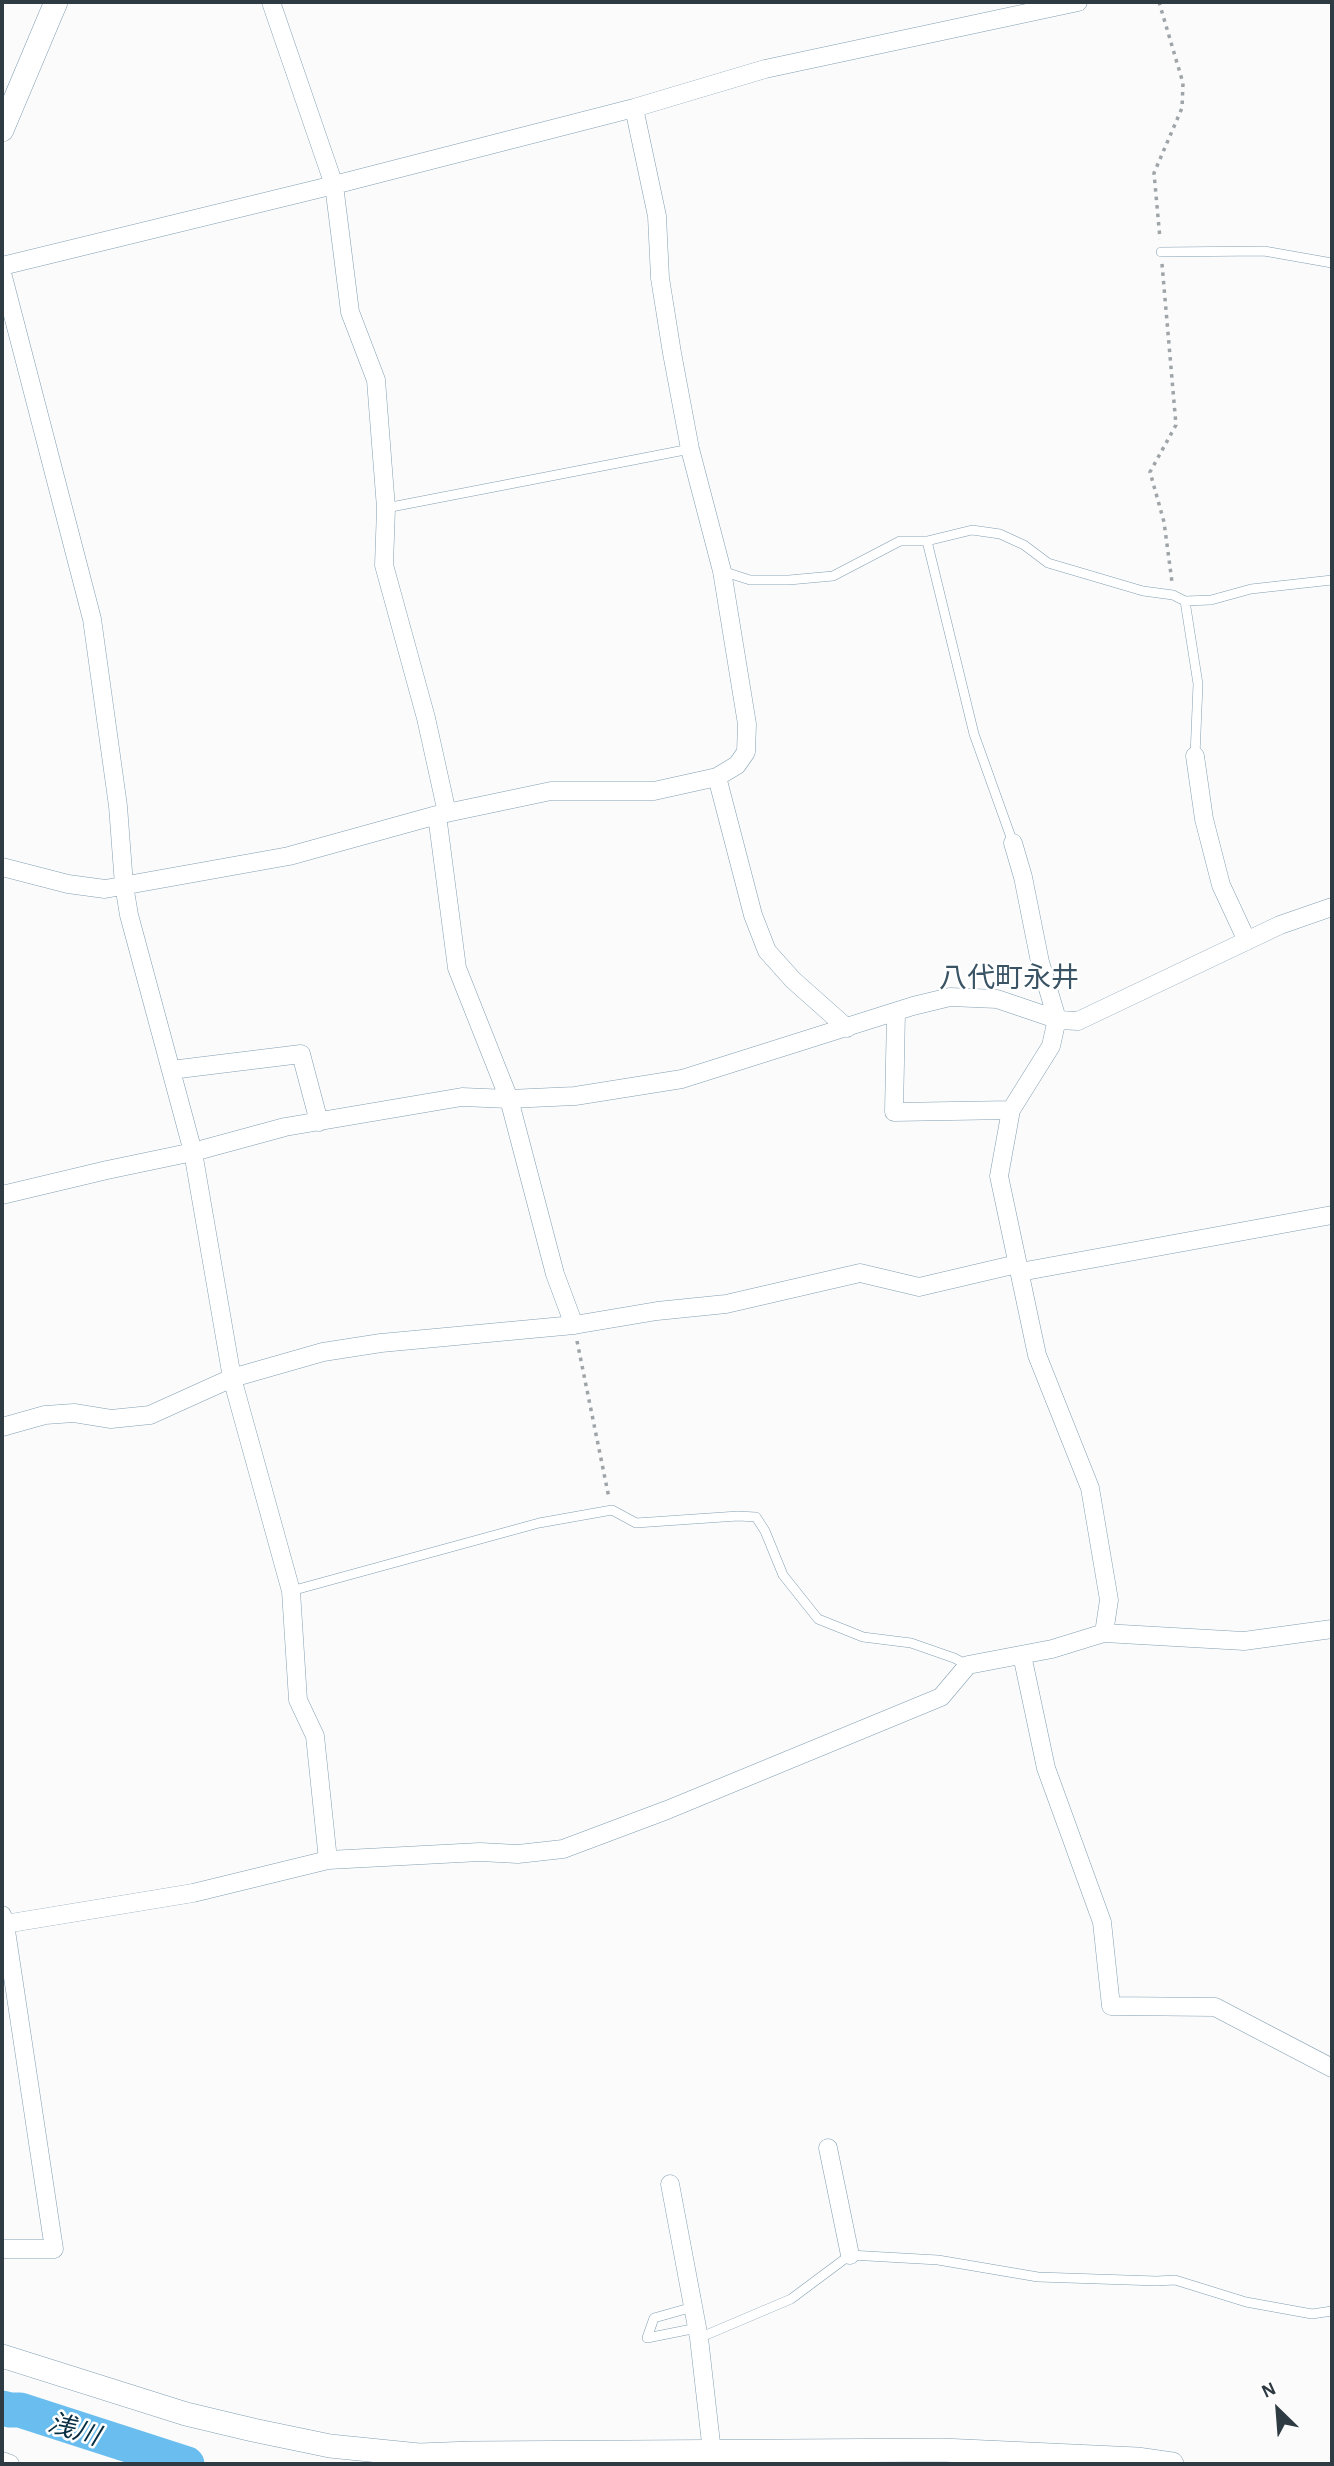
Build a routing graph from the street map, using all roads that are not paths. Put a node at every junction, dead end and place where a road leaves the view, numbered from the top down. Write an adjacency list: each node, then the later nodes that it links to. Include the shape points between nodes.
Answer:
1 (57, 2): 5 (street)
2 (271, 2): 6 (street)
3 (1078, 2): 4 (street, via 765,69)
4 (634, 108): 6 (street); 11 (street, via 657,216 660,278)
5 (2, 130)
6 (334, 185): 9 (street); 12 (street, via 350,312 376,380)
7 (1161, 252): 8 (lane, via 1264,251)
8 (1332, 263)
9 (2, 265)
10 (2, 273): 22 (street, via 92,619)
11 (690, 449): 12 (lane); 14 (street)
12 (386, 508): 19 (street, via 384,565 426,718)
13 (927, 541): 14 (lane, via 900,541 833,576 750,580); 16 (lane, via 972,530 1000,534 1048,563); 20 (lane, via 974,734)
14 (722, 571): 18 (street, via 747,724 746,752 737,765)
15 (1332, 580): 16 (lane)
16 (1185, 601): 17 (lane, via 1198,684)
17 (1195, 756): 24 (street, via 1221,885)
18 (717, 777): 19 (street, via 654,791 551,791); 27 (street, via 753,915 767,951)
19 (442, 814): 22 (street, via 289,856); 29 (street, via 457,968)
20 (1013, 843): 26 (street)
21 (2, 867): 22 (street, via 68,884 105,889)
22 (124, 884): 28 (street)
23 (1332, 907): 24 (street)
24 (1247, 941): 26 (street, via 1078,1021)
25 (896, 1012): 26 (street, via 950,997 997,999); 27 (street); 30 (street, via 894,1112)
26 (1057, 1019): 30 (street, via 1051,1046)
27 (846, 1028): 29 (street, via 682,1079 575,1096)
28 (171, 1070): 31 (street, via 300,1054); 32 (street)
29 (509, 1099): 31 (street, via 462,1097); 36 (street, via 555,1274)
30 (1011, 1110): 35 (street, via 999,1176)
31 (319, 1122): 32 (street)
32 (193, 1152): 33 (street); 37 (street)
33 (2, 1195)
34 (1332, 1215): 35 (street)
35 (1018, 1268): 36 (street, via 919,1287 860,1273 726,1304); 41 (street, via 1037,1355 1090,1488 1109,1600)
36 (574, 1325): 37 (street, via 381,1343 323,1352)
37 (232, 1378): 38 (street, via 150,1415 111,1419 75,1413 45,1415); 39 (street)
38 (2, 1427)
39 (291, 1591): 43 (lane, via 539,1523 612,1510 636,1523 755,1517 783,1575 818,1619 863,1637 911,1643); 44 (street, via 298,1700 315,1736)
40 (1332, 1629): 41 (street, via 1244,1641)
41 (1104, 1633): 42 (street)
42 (1022, 1655): 43 (street); 46 (street, via 1046,1768 1102,1922 1111,2006 1215,2007)
43 (968, 1665): 44 (street, via 941,1697 563,1849)
44 (328, 1860): 45 (street, via 193,1894)
45 (3, 1919): 49 (street, via 54,2249)
46 (1332, 2068)
47 (828, 2148): 50 (street)
48 (670, 2184): 51 (street)
49 (2, 2249)
50 (850, 2255): 52 (lane, via 938,2260 1038,2277 1175,2280 1246,2302 1312,2314); 53 (lane, via 791,2299)
51 (693, 2307): 53 (street); 53 (lane, via 654,2318 647,2338)
52 (1332, 2311)
53 (698, 2333): 55 (street)
54 (2, 2356): 55 (street, via 186,2414 330,2446 419,2455)
55 (712, 2452): 58 (street, via 942,2450)
56 (2, 2461): 57 (street)
57 (10, 2464)
58 (1172, 2464)

